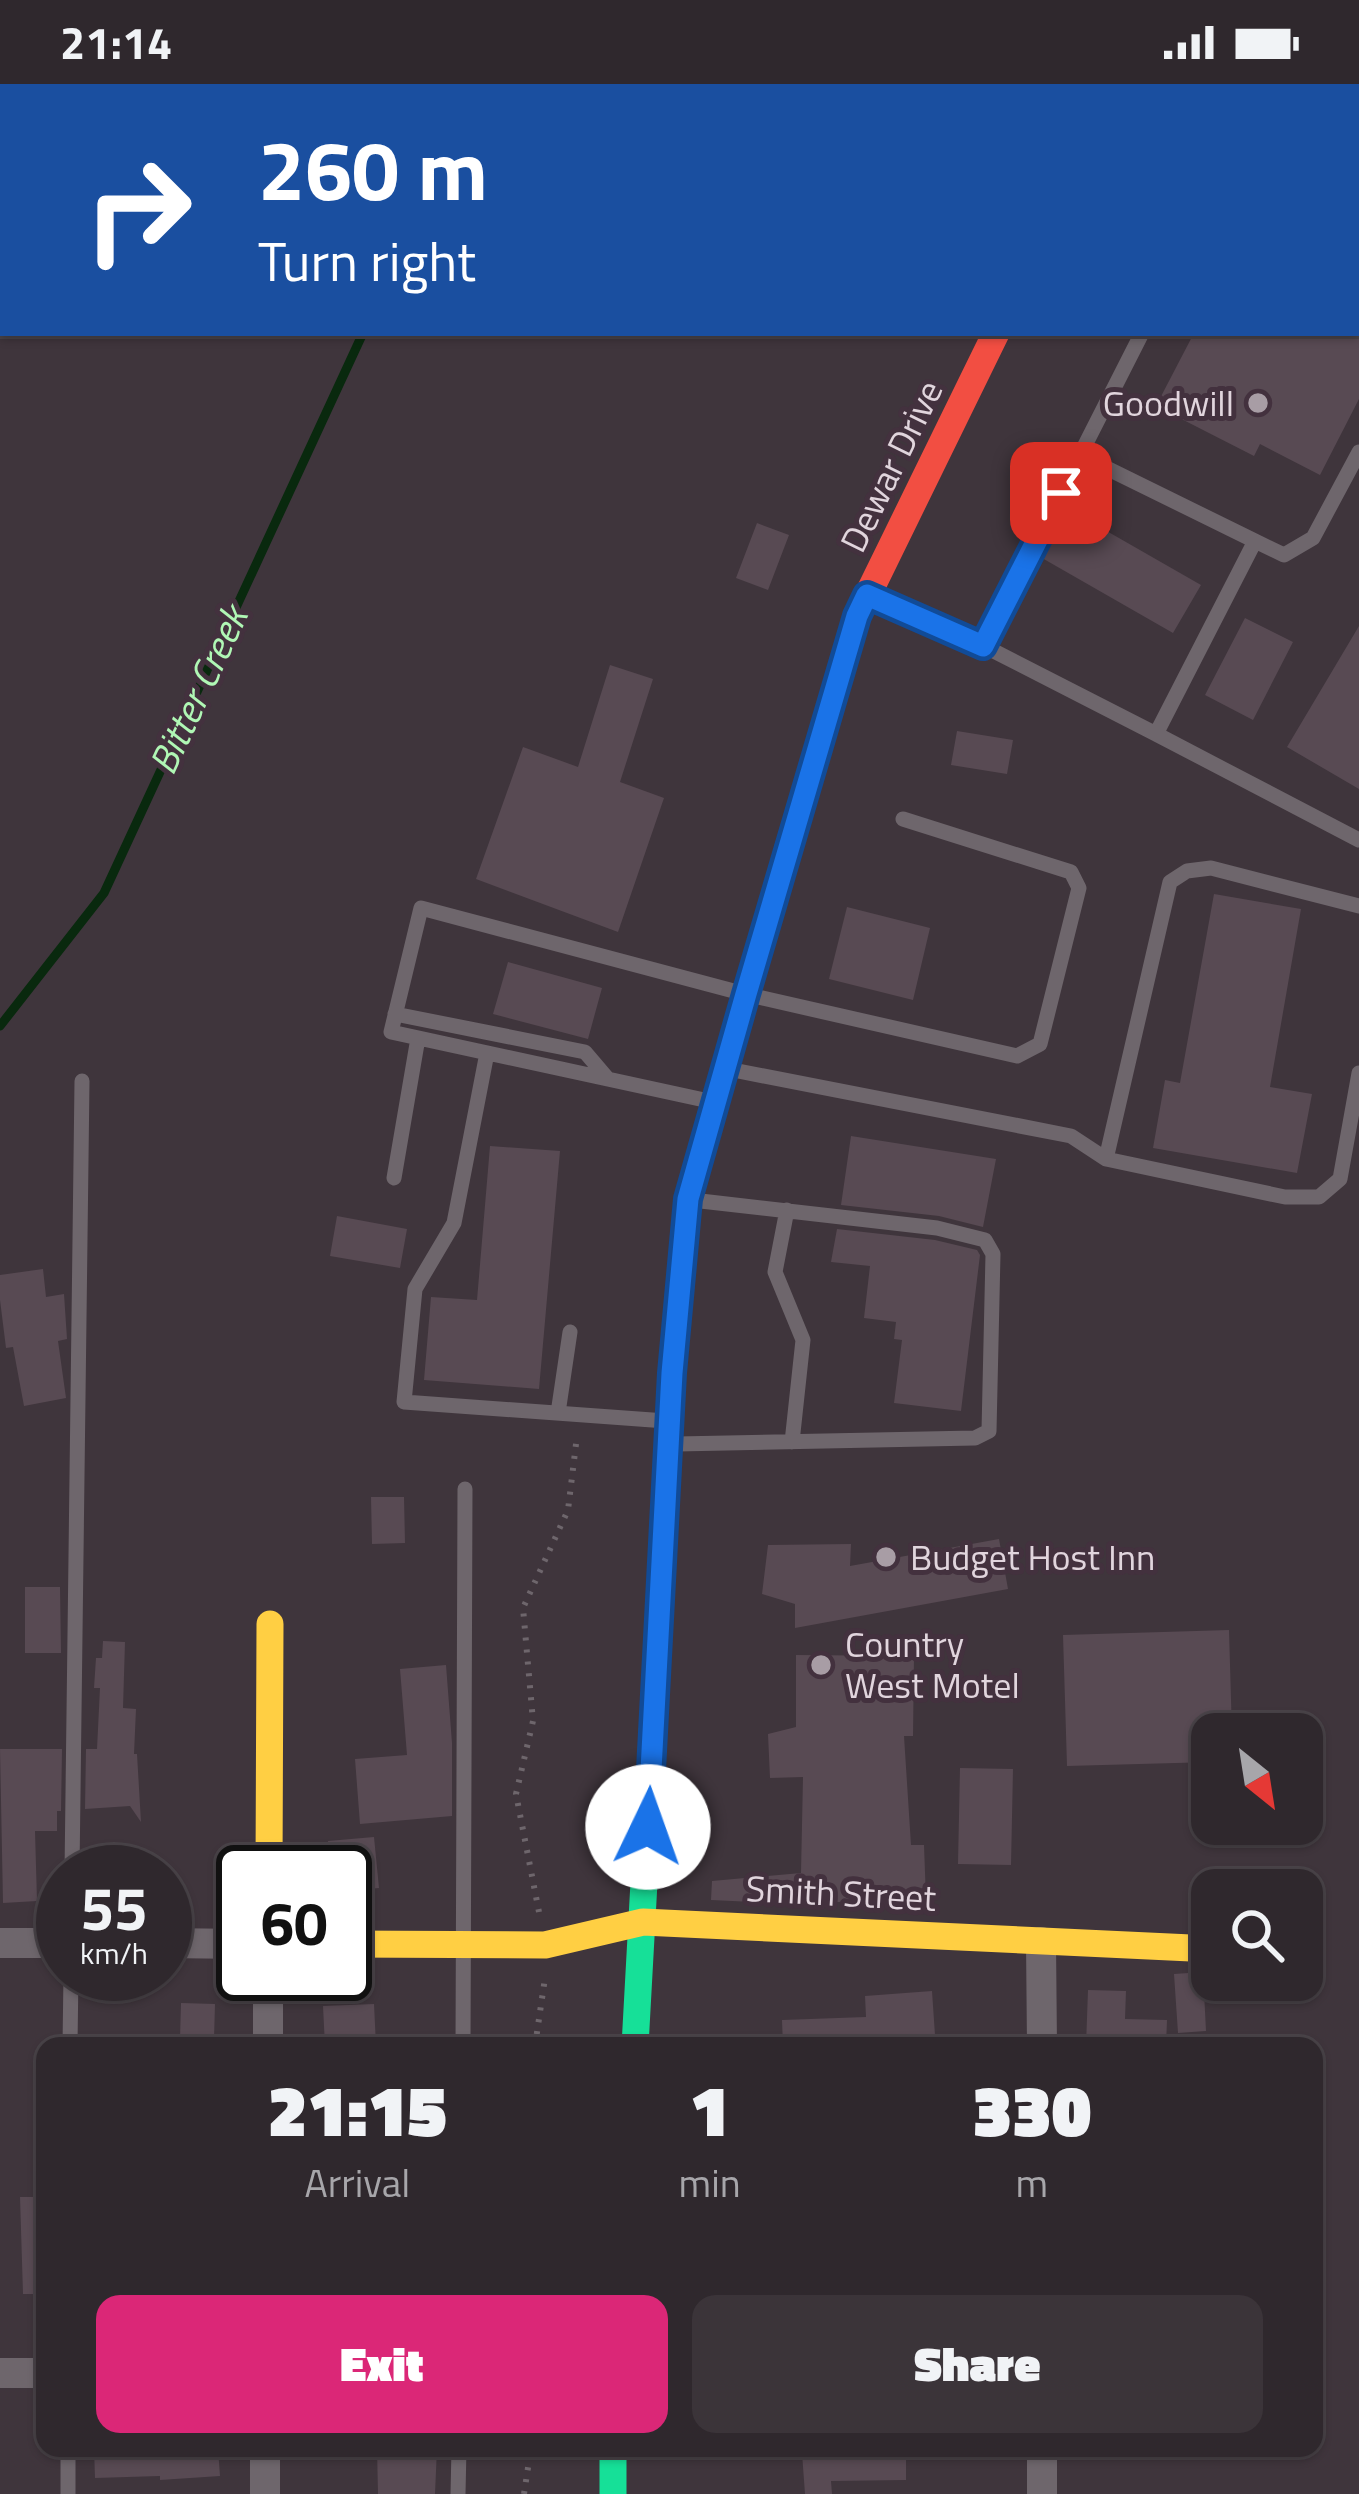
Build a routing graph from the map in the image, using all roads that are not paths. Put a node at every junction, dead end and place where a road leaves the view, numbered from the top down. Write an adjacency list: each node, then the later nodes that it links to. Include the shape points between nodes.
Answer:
1 (995, 336): 6 (main road, Dewar Drive)
2 (1140, 336): 4 (lane)
3 (1359, 452): 5 (lane, via 1313,538 1285,555)
4 (1080, 455): 5 (lane); 7 (lane)
5 (1255, 541): 8 (lane)
6 (867, 595): 7 (lane); 12 (main road, Dewar Drive)
7 (983, 646): 8 (lane)
8 (1156, 734): 10 (lane)
9 (904, 819): 12 (lane, via 1071,872 1079,887 1040,1044 1017,1056)
10 (1359, 840)
11 (1359, 906): 21 (lane, via 1211,868 1170,882)
12 (746, 994): 13 (lane, via 421,908); 16 (main road, Dewar Drive)
13 (395, 1014): 14 (lane, via 391,1033); 18 (lane, via 585,1052)
14 (418, 1038): 15 (lane); 22 (lane)
15 (488, 1053): 18 (lane); 26 (lane, via 454,1222 415,1289 404,1402)
16 (725, 1069): 20 (main road, Dewar Drive); 21 (lane, via 1071,1136)
17 (1359, 1073): 21 (lane, via 1340,1179 1319,1197)
18 (608, 1079): 20 (lane)
19 (82, 1081): 31 (lane)
20 (716, 1102): 23 (main road, Dewar Drive)
21 (1106, 1159)
22 (394, 1178)
23 (688, 1199): 24 (lane); 27 (main road, Dewar Drive)
24 (787, 1210): 28 (lane, via 775,1272 803,1340); 28 (lane, via 937,1228 985,1240 993,1254 989,1431 975,1438)
25 (570, 1332): 26 (lane)
26 (558, 1413): 27 (lane)
27 (668, 1433): 28 (lane); 33 (main road, Dewar Drive)
28 (792, 1442)
29 (465, 1489): 38 (lane)
30 (270, 1624): 32 (main road)
31 (72, 1845)
32 (269, 1845)
33 (643, 1922): 35 (main road, Smith Street); 38 (main road, Smith Street, via 545,1945); 45 (main road, Dewar Drive)
34 (0, 1942): 36 (street)
35 (1041, 1942): 39 (main road, Smith Street); 46 (street)
36 (36, 1943)
37 (372, 1944): 38 (main road, Smith Street)
38 (464, 1945): 44 (lane)
39 (1191, 1948)
40 (71, 2001): 42 (lane)
41 (268, 2001): 43 (street)
42 (70, 2037)
43 (268, 2037)
44 (463, 2037)
45 (636, 2037)
46 (1042, 2037)
47 (0, 2373): 48 (street)
48 (36, 2373)
49 (68, 2457): 54 (lane)
50 (266, 2457): 55 (street)
51 (459, 2457): 56 (lane)
52 (613, 2457): 57 (main road)
53 (1042, 2457): 58 (street)
54 (68, 2494)
55 (265, 2494)
56 (458, 2494)
57 (613, 2494)
58 (1042, 2494)

